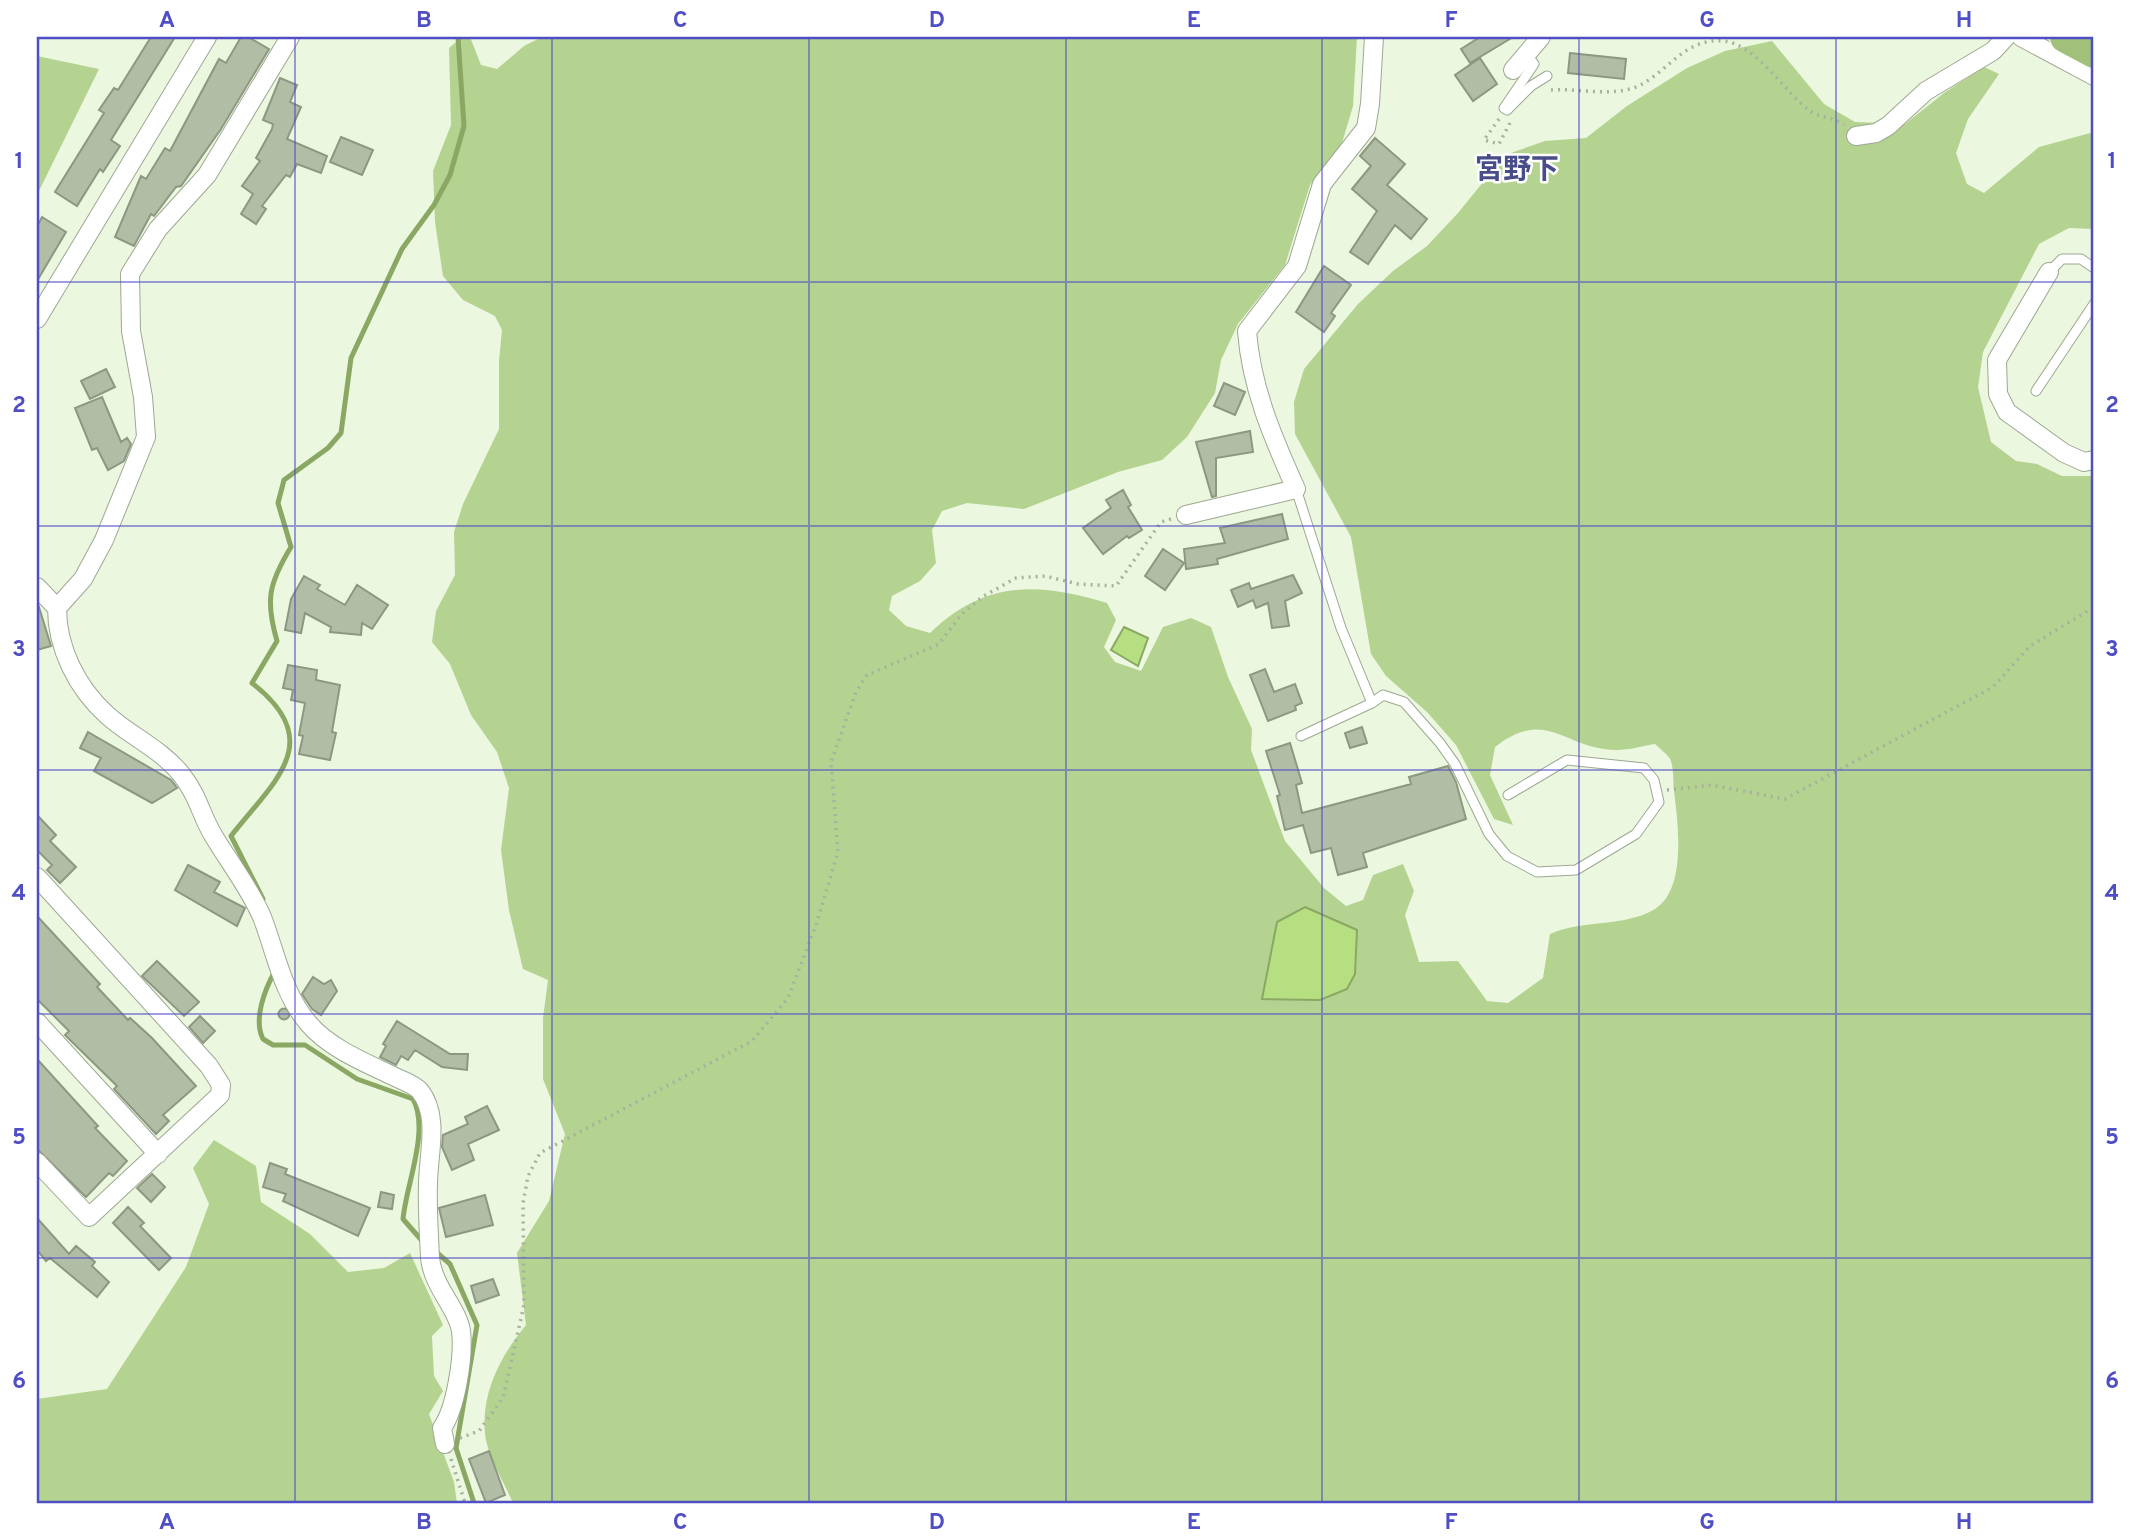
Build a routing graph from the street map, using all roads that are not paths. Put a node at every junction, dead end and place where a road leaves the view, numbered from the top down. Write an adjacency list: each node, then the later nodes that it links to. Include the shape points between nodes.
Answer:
1 (207, 37): 17 (street)
2 (290, 37): 23 (street, via 207,175 158,229 130,274 131,331 146,437 104,540 83,579)
3 (1374, 37): 20 (street, via 1366,128 1322,184 1297,267 1247,331 1259,395)
4 (1541, 37): 9 (street)
5 (2006, 37): 13 (street, via 1993,51 1926,91 1888,126)
6 (2021, 37): 12 (street)
7 (2066, 37): 8 (highway)
8 (2094, 52)
9 (1527, 55): 10 (street); 11 (lane, via 1534,64 1504,107 1507,110)
10 (1513, 70)
11 (1547, 76)
12 (2094, 76)
13 (1856, 136)
14 (2094, 268): 15 (lane, via 2081,259 2062,259)
15 (2049, 272): 19 (street, via 1997,360 1997,394 2007,412 2064,453 2084,462)
16 (2094, 304): 18 (lane)
17 (37, 319)
18 (2036, 391)
19 (2094, 460)
20 (1296, 489): 21 (street); 24 (lane, via 1341,628)
21 (1186, 515)
22 (37, 587): 23 (street)
23 (57, 608): 31 (street, via 57,632 75,676 106,715 179,771 198,798 212,833 261,916 281,976 308,1023 331,1043 419,1090 429,1107 431,1262 438,1287 461,1329 457,1386 450,1417 442,1428)
24 (1372, 703): 25 (lane); 26 (lane, via 1383,695 1404,702 1455,764 1489,834 1507,856 1536,872 1576,870 1636,834 1659,802 1658,790 1644,768 1567,760)
25 (1301, 736)
26 (1508, 795)
27 (37, 877): 29 (street, via 209,1066 221,1085 220,1095)
28 (37, 1022): 29 (street)
29 (158, 1154): 30 (street, via 89,1217)
30 (37, 1162)
31 (445, 1444)

